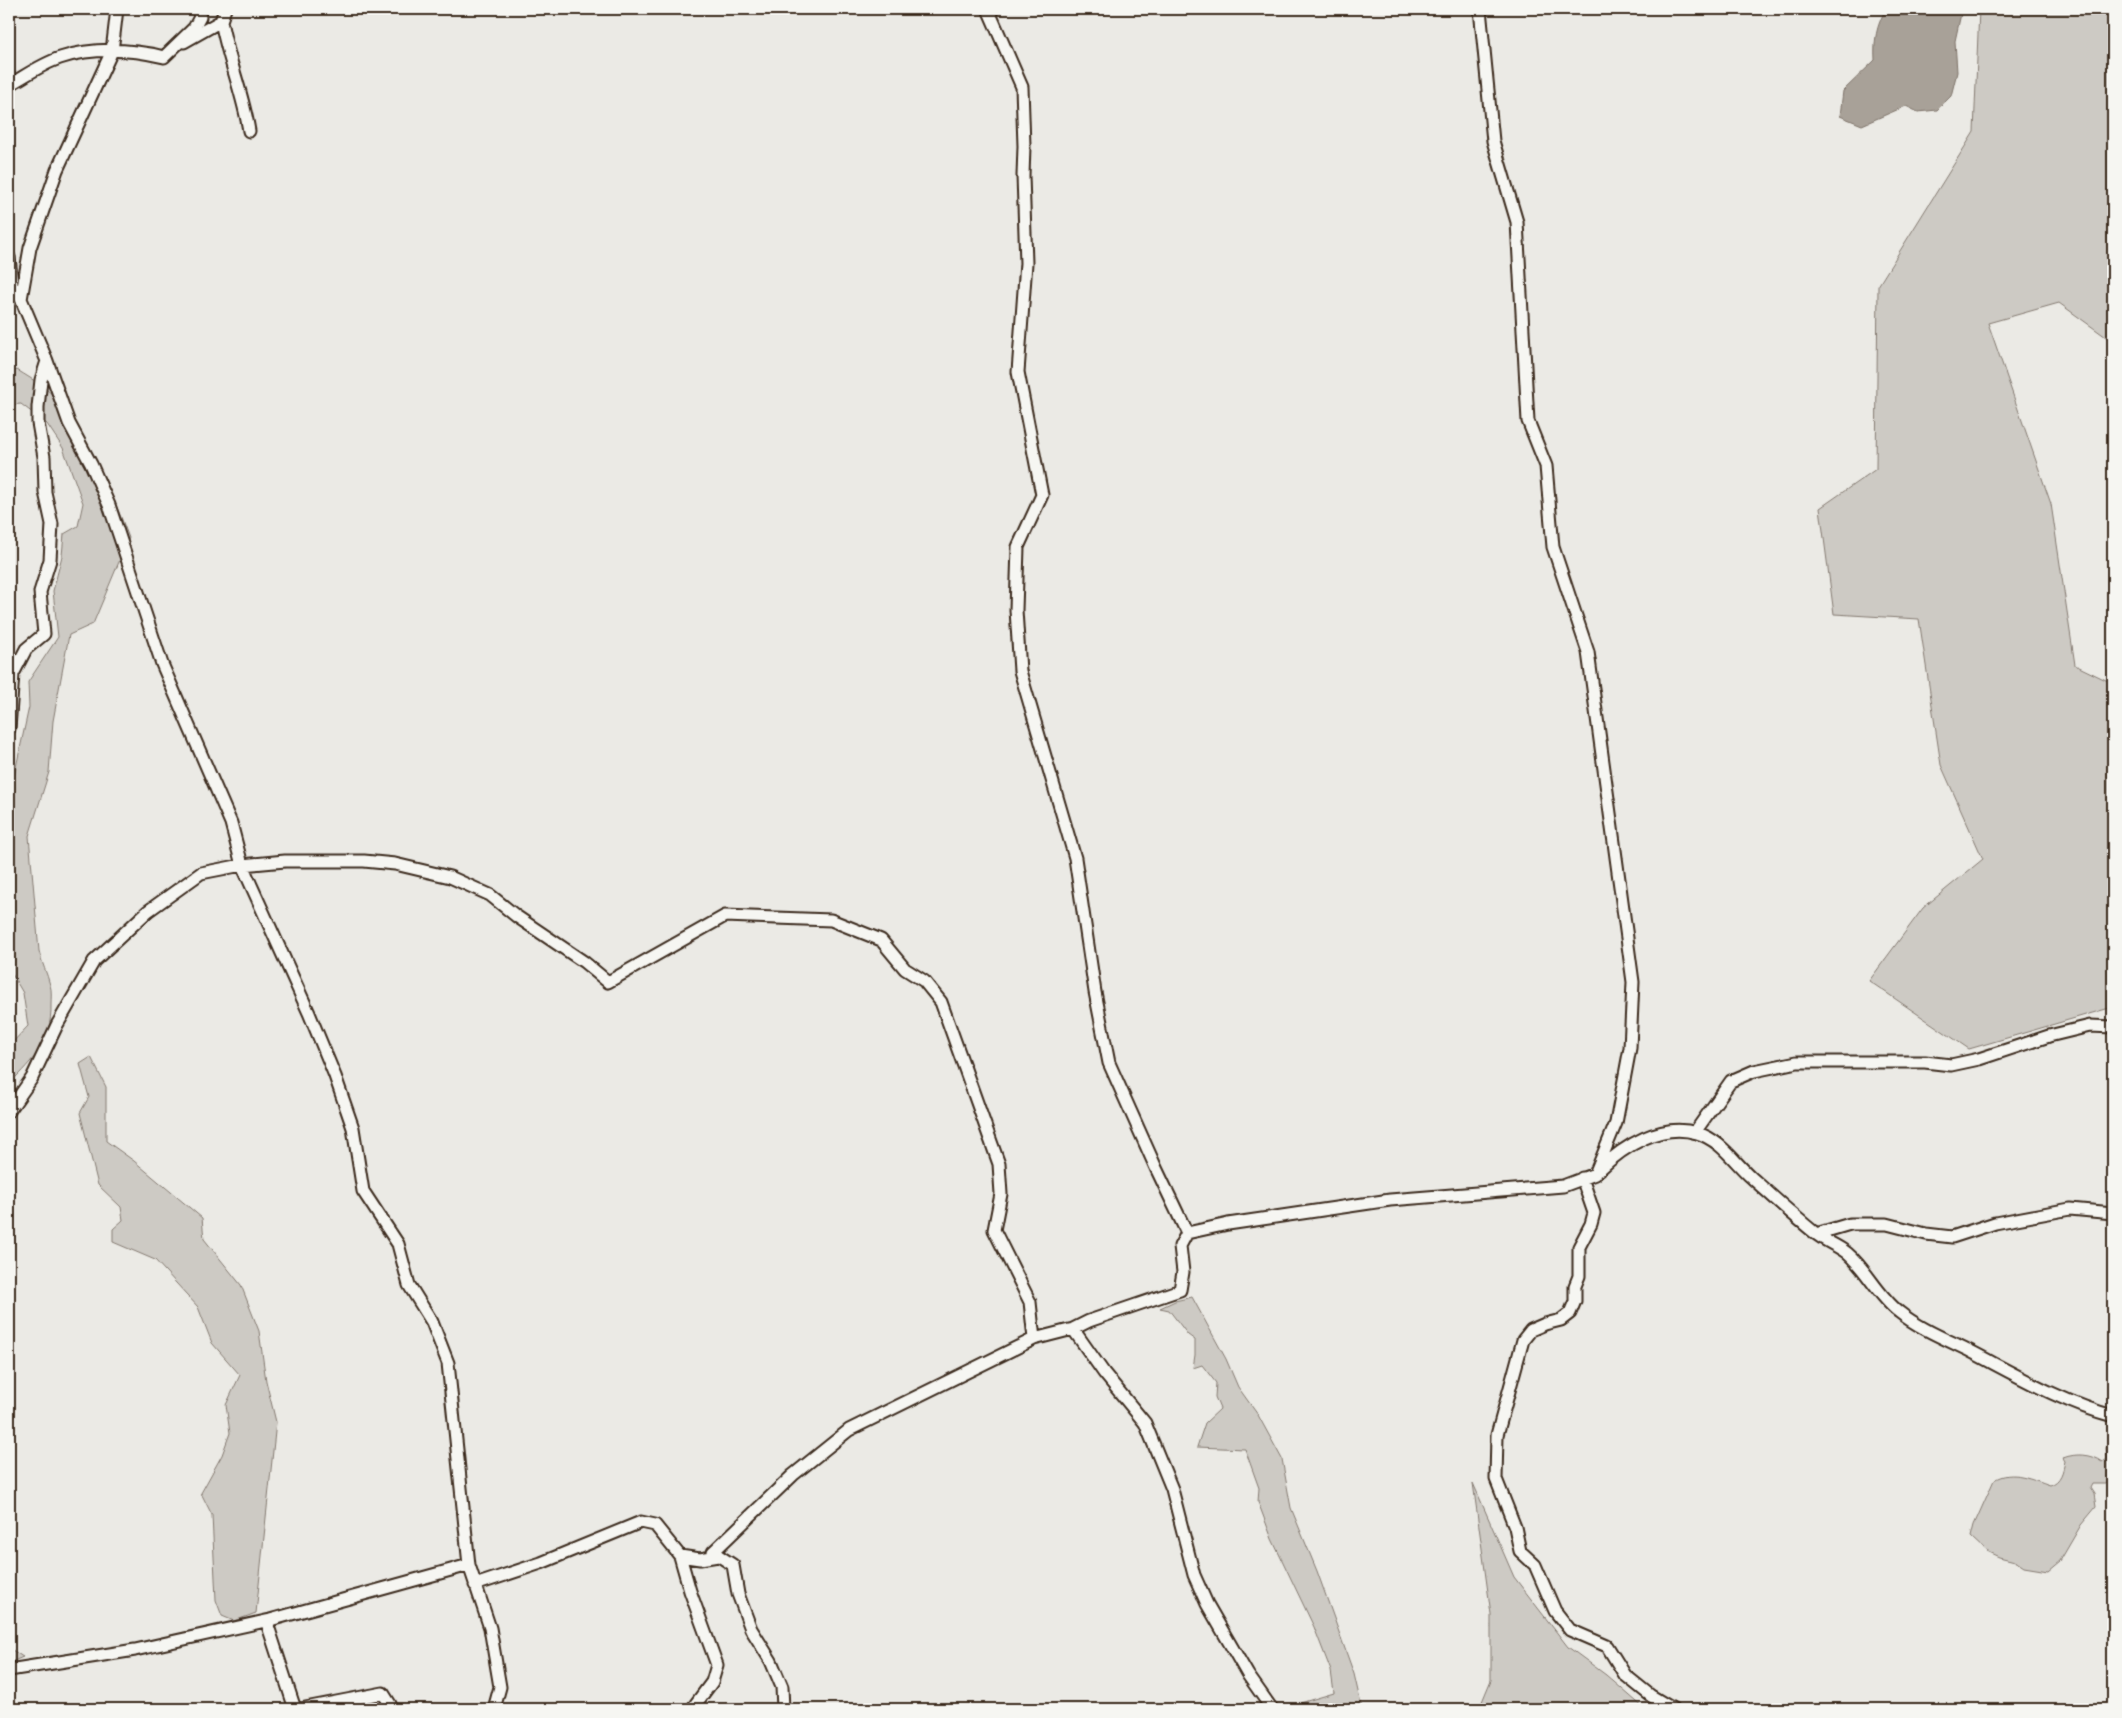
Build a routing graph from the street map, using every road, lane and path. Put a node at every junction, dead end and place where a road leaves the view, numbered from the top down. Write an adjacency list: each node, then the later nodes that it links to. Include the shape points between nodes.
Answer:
1 (118, 9): 8 (street)
2 (198, 9): 7 (street, via 200,17 194,28)
3 (225, 9): 6 (street)
4 (988, 9): 22 (street, via 1022,87 1026,263 1018,372 1042,495 1018,547 1016,610 1020,671 1075,858 1095,992 1110,1063)
5 (1480, 9): 19 (street, via 1493,140 1516,222 1528,421 1546,466 1553,547 1588,652 1633,982 1630,1048 1616,1123)
6 (221, 21): 7 (street); 10 (street)
7 (174, 48): 8 (street, via 164,57 144,52)
8 (112, 51): 9 (street, via 92,50 59,58); 12 (street, via 57,170 30,248)
9 (9, 85)
10 (249, 131)
11 (9, 257): 12 (street, via 12,285)
12 (21, 299): 13 (street)
13 (47, 361): 14 (street, via 38,407 45,492 52,524 50,560 40,592 44,634 26,649 12,674); 15 (street, via 69,423 109,505 162,664 231,823)
14 (9, 729)
15 (242, 864): 17 (street, via 201,873 148,912 94,961 57,1025 32,1078); 25 (street, via 364,860 450,877 490,895 608,982 725,916 831,920 881,940 905,969 924,981 941,1002 999,1164 1000,1194 994,1230 1030,1302); 29 (street, via 335,1076 353,1128 363,1191 398,1244 409,1284 432,1322 448,1363)
16 (2113, 1027): 18 (street, via 2090,1026 1952,1065 1797,1062 1754,1071 1731,1082)
17 (9, 1111)
18 (1695, 1132): 19 (street, via 1663,1131 1647,1136); 23 (street, via 1721,1147)
19 (1595, 1174): 20 (street)
20 (1582, 1178): 22 (street, via 1563,1186 1390,1200); 40 (street, via 1594,1213 1579,1247 1575,1301 1570,1313 1561,1320 1531,1330 1523,1340 1497,1436 1496,1479 1515,1527 1520,1551 1534,1565 1555,1611 1570,1630 1607,1646 1625,1675 1650,1696)
21 (2113, 1213): 23 (street, via 2070,1209 1995,1223 1952,1237 1887,1224 1850,1224)
22 (1187, 1233): 24 (street, via 1180,1246 1183,1272 1180,1290)
23 (1816, 1234): 26 (street, via 1847,1253 1886,1300 1919,1326 2039,1387)
24 (1072, 1329): 25 (street); 39 (street, via 1145,1423 1172,1489 1194,1575 1248,1675)
25 (1034, 1339): 27 (street, via 849,1430 793,1474)
26 (2113, 1416)
27 (713, 1552): 28 (street, via 718,1556 700,1559); 38 (street, via 733,1565 738,1594 751,1630 772,1661 782,1687)
28 (680, 1556): 30 (street, via 655,1525 641,1522); 37 (street, via 717,1665 712,1682)
29 (469, 1565): 30 (street); 31 (street)
30 (475, 1586): 36 (street, via 490,1628 500,1687)
31 (270, 1620): 32 (street, via 135,1650); 33 (street, via 270,1634)
32 (9, 1670)
33 (295, 1709)
34 (300, 1709): 35 (street, via 383,1693)
35 (390, 1709)
36 (494, 1709)
37 (692, 1709)
38 (783, 1709)
39 (1272, 1709)
40 (1673, 1709)

